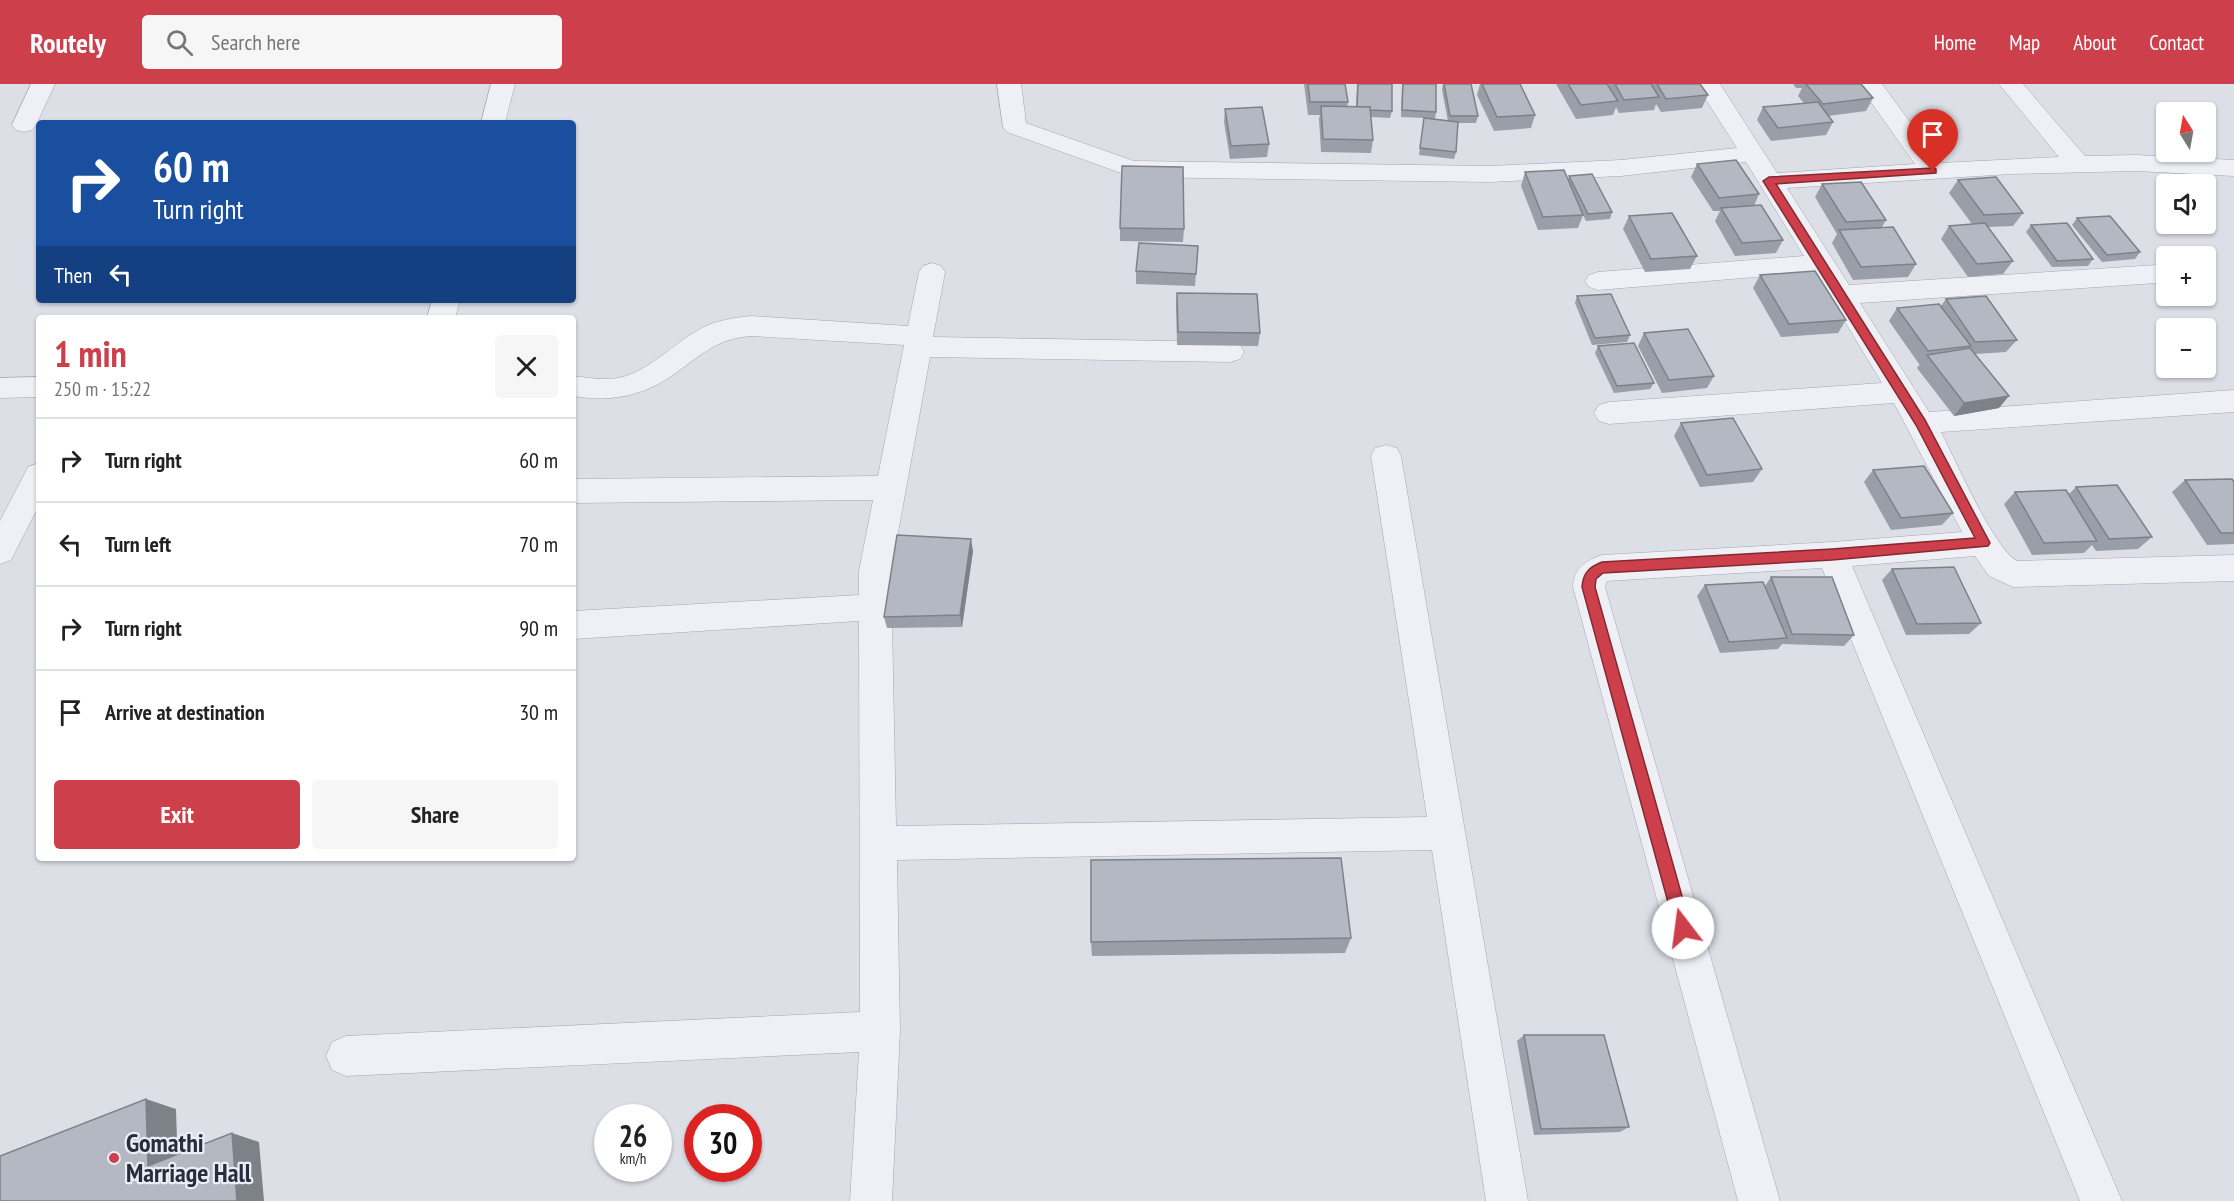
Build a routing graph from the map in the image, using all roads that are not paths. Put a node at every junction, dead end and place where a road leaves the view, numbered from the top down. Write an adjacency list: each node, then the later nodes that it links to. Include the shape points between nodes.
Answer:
1 (43, 84): 8 (street)
2 (503, 84): 7 (street)
3 (1009, 84): 9 (street, via 1015,127 1132,169 1490,174 1621,168)
4 (1708, 84): 9 (street)
5 (1870, 84): 12 (street)
6 (2011, 84): 10 (street)
7 (494, 120)
8 (24, 125)
9 (1752, 154): 13 (street)
10 (2078, 164): 11 (street); 12 (street)
11 (2234, 168)
12 (1933, 171): 13 (street)
13 (1769, 181): 14 (street)
14 (1822, 263): 17 (street); 18 (street)
15 (932, 272): 19 (street)
16 (2156, 274): 18 (street)
17 (1598, 281)
18 (1842, 295): 24 (street)
19 (919, 342): 20 (street); 22 (street, via 750,326 723,330 698,343 643,382 620,388); 30 (street)
20 (1230, 352)
21 (36, 387): 23 (street)
22 (576, 387)
23 (0, 388)
24 (1902, 392): 26 (street); 27 (street)
25 (2234, 401): 27 (street)
26 (1609, 413)
27 (1921, 423): 32 (street)
28 (1386, 456): 38 (street)
29 (36, 481): 33 (street)
30 (891, 488): 31 (street); 36 (street, via 875,571)
31 (576, 491)
32 (1983, 543): 34 (street); 35 (street, via 2000,567 2013,574)
33 (0, 551)
34 (1832, 555): 44 (street, via 1602,568 1589,578); 45 (street)
35 (2234, 568)
36 (875, 607): 37 (street); 39 (street)
37 (576, 626)
38 (1446, 833): 39 (street); 43 (street)
39 (878, 843): 40 (street)
40 (880, 1031): 41 (street); 42 (street)
41 (346, 1056)
42 (871, 1201)
43 (1507, 1201)
44 (1759, 1201)
45 (2101, 1201)

